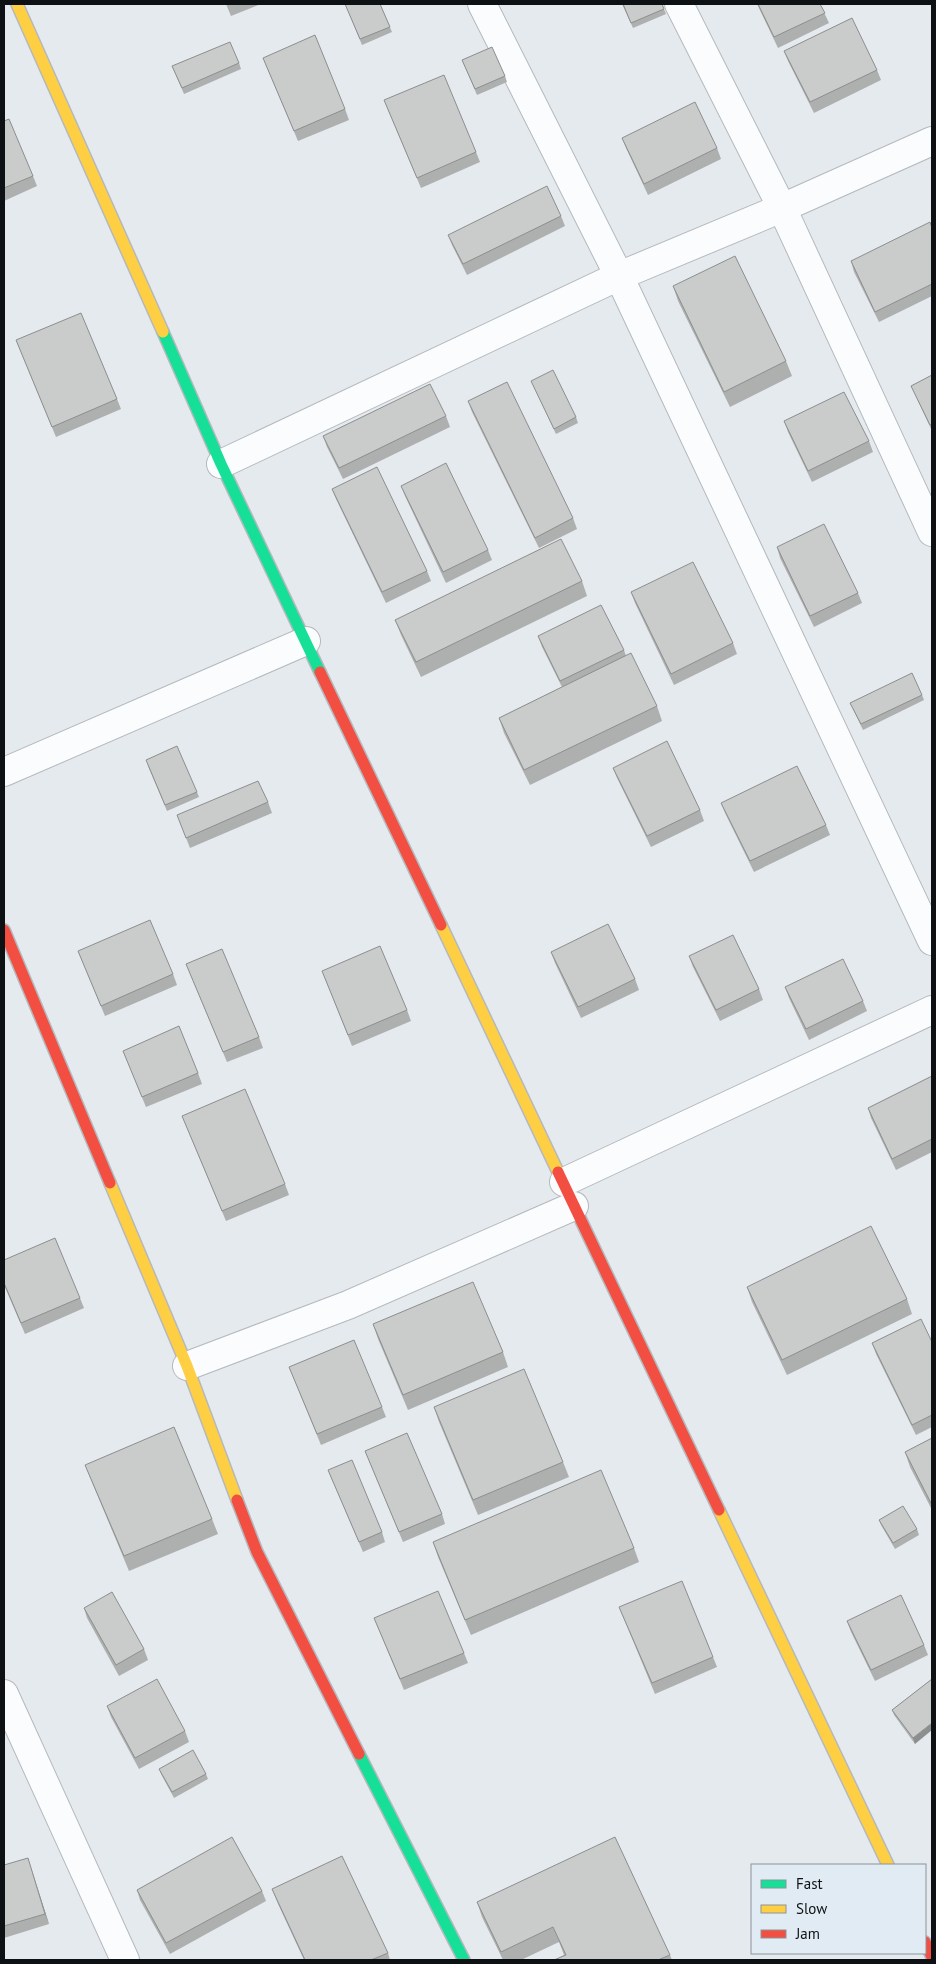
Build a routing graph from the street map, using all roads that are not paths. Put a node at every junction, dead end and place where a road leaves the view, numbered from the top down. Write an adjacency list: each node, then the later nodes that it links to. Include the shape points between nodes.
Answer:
1 (17, 4): 7 (street)
2 (482, 4): 6 (street)
3 (678, 4): 5 (street)
4 (932, 141): 5 (street)
5 (782, 208): 6 (street); 8 (street)
6 (619, 276): 7 (street); 12 (street)
7 (221, 464): 9 (street)
8 (932, 532)
9 (306, 641): 10 (street); 14 (street)
10 (4, 772)
11 (4, 930): 15 (street)
12 (932, 942)
13 (932, 1010): 14 (street)
14 (569, 1194): 15 (street, via 348,1305); 17 (street)
15 (187, 1366): 21 (street, via 257,1552)
16 (4, 1694): 20 (street)
17 (888, 1864)
18 (926, 1944): 19 (street)
19 (932, 1957)
20 (125, 1960)
21 (464, 1960)

